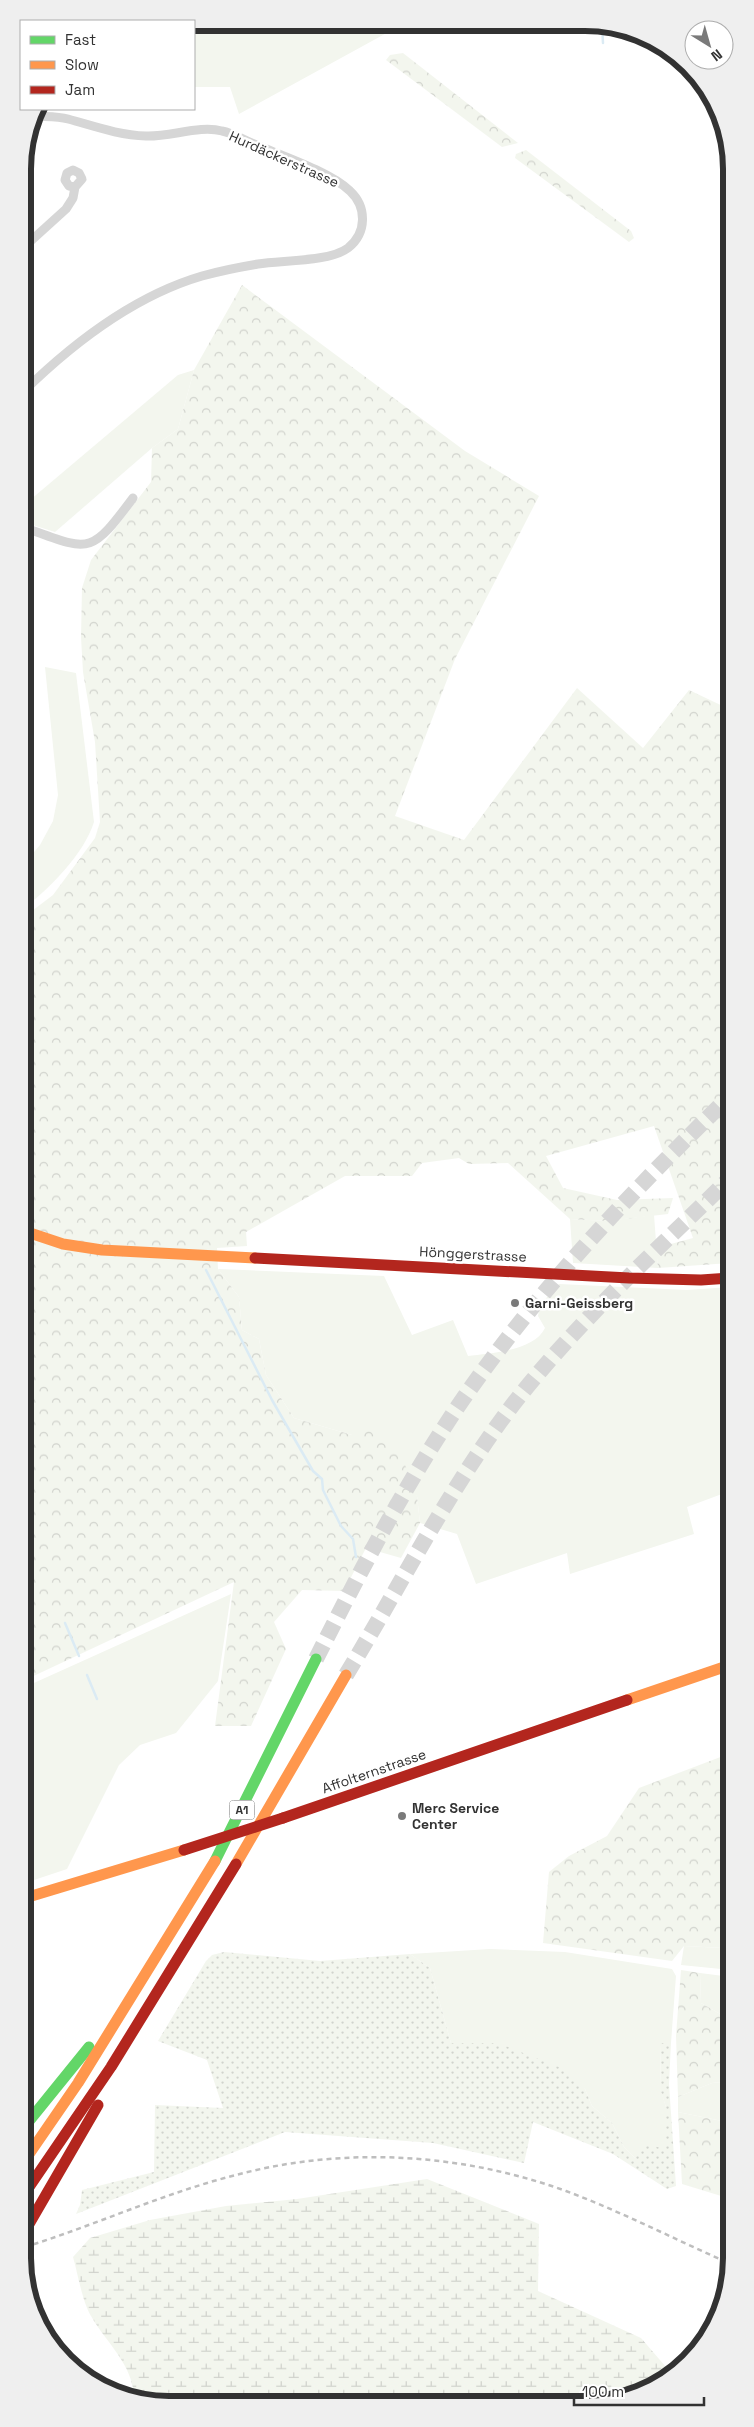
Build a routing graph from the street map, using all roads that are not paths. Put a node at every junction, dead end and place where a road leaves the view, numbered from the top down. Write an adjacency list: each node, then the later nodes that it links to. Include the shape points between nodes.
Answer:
1 (62, 110): 3 (street)
2 (42, 117): 3 (street, Hurdäckerstrasse)
3 (68, 119): 6 (street, Hurdäckerstrasse, via 122,134 146,136 222,130 340,183 358,202 363,220 361,231 348,248 337,254 259,264 175,285 132,307 89,335)
4 (76, 187): 5 (street, via 66,209)
5 (32, 240)
6 (32, 384)
7 (133, 498): 8 (street, via 108,532 88,544 76,545)
8 (32, 530)
9 (31, 1233): 10 (main road, Hönggerstrasse, via 63,1244 102,1250 630,1278)
10 (722, 1279)
11 (316, 1659): 15 (main road, A1, via 218,1855)
12 (722, 1668): 14 (main road, Affolternstrasse, bridge, via 284,1818)
13 (346, 1675): 16 (main road, A1)
14 (31, 1896)
15 (157, 1955): 17 (main road, via 135,1980 79,2061); 18 (main road, A1, via 78,2083)
16 (121, 2052): 19 (main road, A1); 20 (main road, via 100,2103)
17 (31, 2119)
18 (31, 2151)
19 (31, 2184)
20 (31, 2222)

